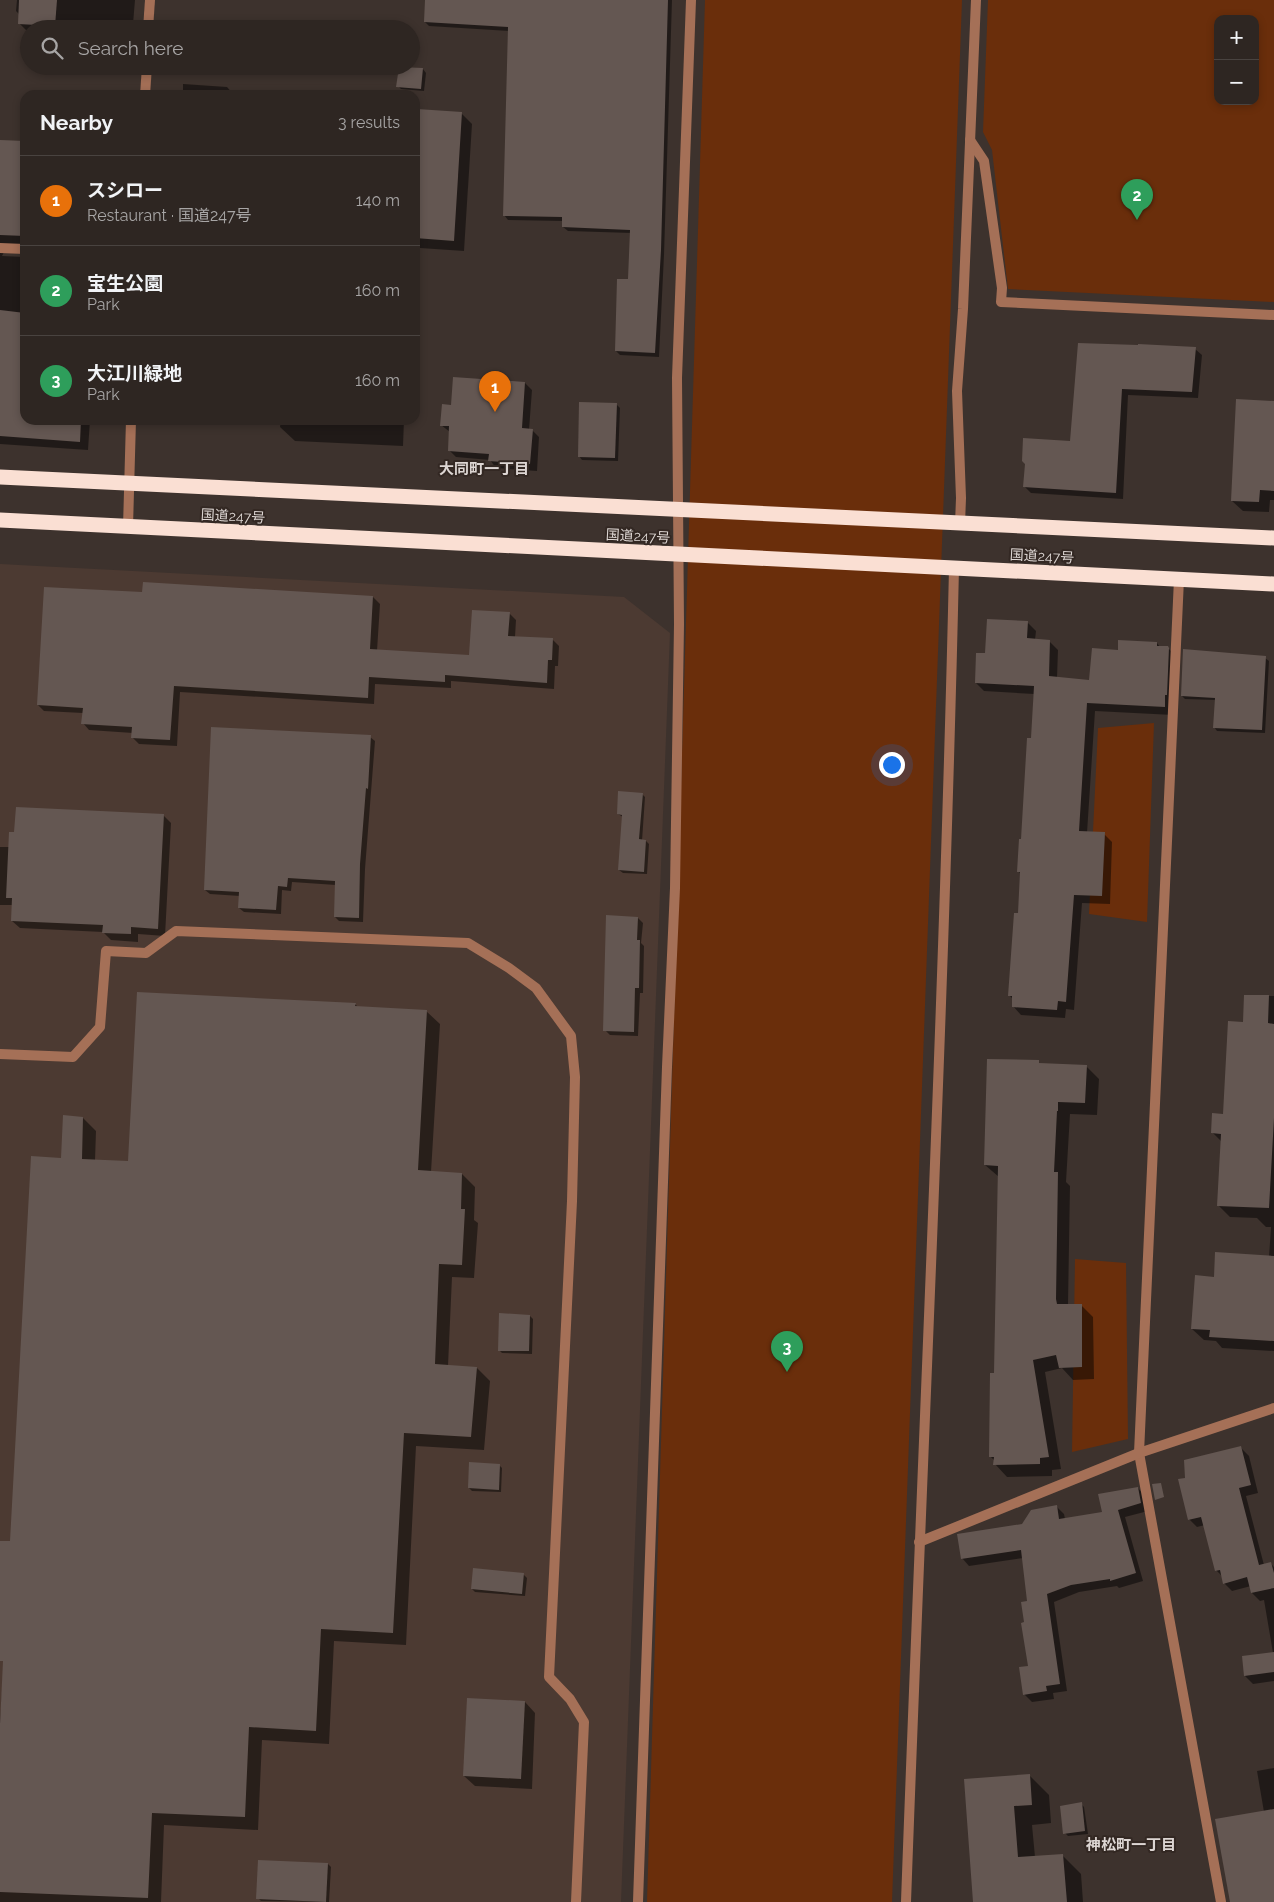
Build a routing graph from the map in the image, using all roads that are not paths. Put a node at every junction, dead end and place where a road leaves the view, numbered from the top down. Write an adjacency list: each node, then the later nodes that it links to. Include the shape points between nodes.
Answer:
1 (150, 0): 4 (street)
2 (691, 0): 14 (street, via 677,378)
3 (976, 0): 7 (street)
4 (149, 20)
5 (146, 75): 6 (street)
6 (145, 90)
7 (970, 140): 10 (street, via 984,161 1002,288 1001,302); 16 (street, via 957,391)
8 (0, 248): 9 (street)
9 (20, 249)
10 (1274, 315)
11 (131, 425): 13 (street)
12 (0, 477): 13 (highway, 国道247号)
13 (128, 483): 14 (highway, 国道247号); 17 (street)
14 (678, 510): 16 (highway, 国道247号); 19 (street)
15 (0, 520): 17 (highway, 国道247号)
16 (960, 524): 18 (highway, 国道247号)
17 (128, 526): 19 (highway, 国道247号)
18 (1274, 538)
19 (679, 554): 20 (highway, 国道247号); 28 (street, via 675,888)
20 (954, 568): 21 (highway, 国道247号); 26 (street, via 949,804)
21 (1179, 579): 22 (highway, 国道247号); 25 (street)
22 (1274, 584)
23 (0, 1054): 27 (street, via 73,1057 100,1027 106,951 146,953 176,931 468,943 536,988 571,1036 576,1077 572,1201 549,1677 570,1699 584,1722)
24 (1274, 1408): 25 (street)
25 (1139, 1453): 26 (street); 30 (street)
26 (918, 1542): 29 (street)
27 (576, 1902)
28 (638, 1902)
29 (906, 1902)
30 (1221, 1902)

